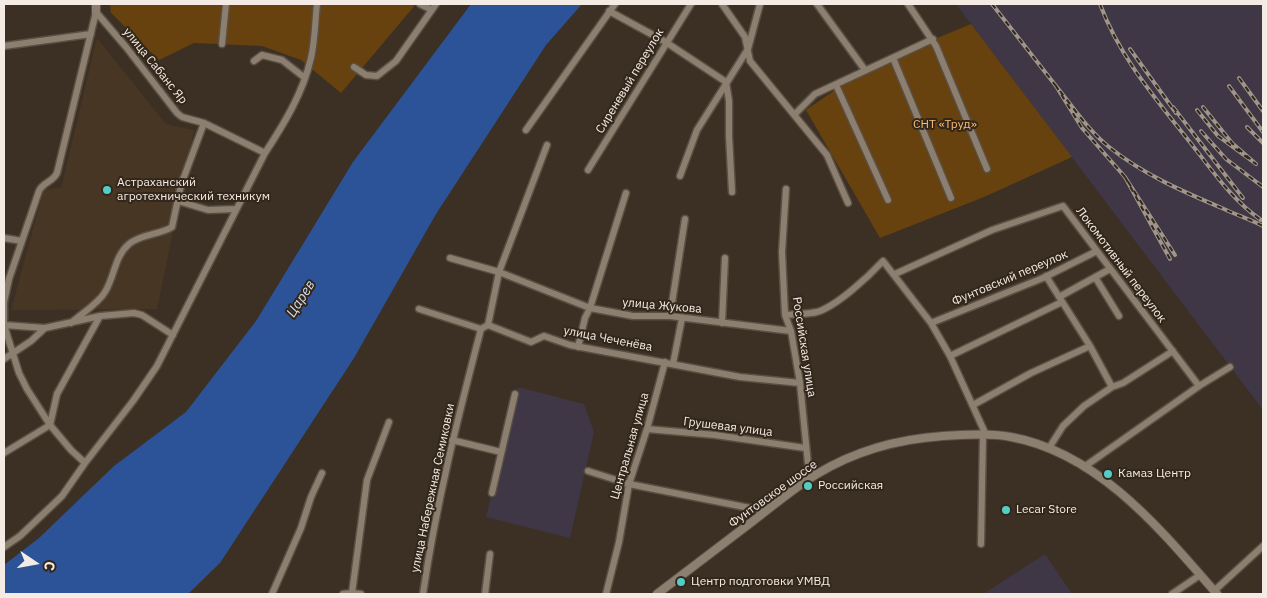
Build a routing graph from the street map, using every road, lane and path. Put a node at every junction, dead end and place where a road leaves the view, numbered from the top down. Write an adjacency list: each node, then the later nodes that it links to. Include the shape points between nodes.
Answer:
1 (226, 4): 16 (street)
2 (317, 4): 23 (street, via 312,57)
3 (420, 4): 10 (street)
4 (615, 4): 12 (street)
5 (691, 4): 15 (street, Сиреневый переулок)
6 (722, 4): 18 (street, via 745,37)
7 (760, 4): 18 (street)
8 (817, 4): 22 (street)
9 (908, 4): 14 (street)
10 (434, 7): 21 (street, via 396,61 377,76 366,75)
11 (96, 8): 13 (street); 27 (street, улица Сабанс Яр, via 177,113)
12 (609, 11): 15 (street); 28 (street)
13 (90, 34): 17 (street); 44 (street, via 58,173 41,186)
14 (932, 39): 19 (street); 31 (street)
15 (666, 42): 24 (street); 32 (street, Сиреневый переулок)
16 (222, 44)
17 (4, 46)
18 (748, 49): 24 (street); 26 (street, via 750,61)
19 (893, 58): 22 (street); 37 (street)
20 (254, 61): 23 (street, via 262,55 282,60)
21 (354, 68)
22 (865, 70): 25 (street)
23 (306, 78): 30 (street)
24 (726, 82): 33 (street, via 697,130); 35 (street)
25 (836, 85): 26 (street, via 816,94); 38 (street)
26 (795, 114): 40 (street, via 827,155)
27 (204, 124): 30 (street, улица Сабанс Яр); 39 (street)
28 (526, 130)
29 (547, 145): 49 (street, улица Набережная Семиковки)
30 (266, 153): 41 (street)
31 (987, 169)
32 (588, 170)
33 (680, 176)
34 (786, 189): 56 (street, Российская улица, via 782,252)
35 (732, 192)
36 (626, 193): 54 (street)
37 (951, 198)
38 (888, 200)
39 (178, 201): 41 (street, via 208,210); 61 (street, via 172,228 130,243 118,259 102,297)
40 (848, 203)
41 (236, 209): 68 (street)
42 (685, 219): 58 (street)
43 (4, 238): 44 (street)
44 (22, 240): 64 (street, via 4,302)
45 (1097, 251): 48 (street, Локомотивный переулок); 50 (street, Локомотивный переулок, via 1063,206 992,230); 51 (street, Фунтовский переулок)
46 (450, 258): 49 (street, улица Жукова)
47 (725, 258): 62 (street)
48 (1110, 269): 52 (street); 71 (street, Локомотивный переулок)
49 (499, 272): 54 (street, улица Жукова); 65 (street, улица Набережная Семиковки)
50 (895, 274): 56 (street, via 883,260 848,293 817,312); 63 (street)
51 (1046, 276): 53 (street); 63 (street, Фунтовский переулок)
52 (1095, 277): 53 (street); 59 (street)
53 (1060, 300): 69 (street); 73 (street)
54 (590, 308): 58 (street, улица Жукова, via 633,316); 70 (street)
55 (420, 309): 65 (street, улица Чеченёва)
56 (785, 314): 67 (street, Российская улица)
57 (100, 316): 61 (street); 68 (street, via 134,313); 84 (street, via 57,394)
58 (670, 316): 60 (street, улица Жукова)
59 (1119, 316)
60 (682, 318): 62 (street, улица Жукова); 76 (street)
61 (71, 322): 66 (street)
62 (722, 323): 67 (street, улица Жукова)
63 (931, 324): 73 (street)
64 (4, 325): 66 (street); 72 (street)
65 (484, 327): 70 (street, улица Чеченёва, via 530,342 544,336); 87 (street, улица Набережная Семиковки)
66 (45, 328): 72 (street)
67 (791, 331): 78 (street, Российская улица)
68 (173, 335): 92 (street, via 133,401)
69 (1090, 346): 80 (street); 82 (street)
70 (578, 347): 75 (street, улица Чеченёва)
71 (1173, 351): 79 (street, Локомотивный переулок); 80 (street)
72 (13, 353): 74 (street); 84 (street, via 27,389)
73 (950, 356): 82 (street)
74 (4, 359)
75 (665, 362): 76 (street, улица Чеченёва); 85 (street, Центральная улица)
76 (672, 364): 78 (street, улица Чеченёва, via 740,377)
77 (1230, 367): 79 (street)
78 (800, 383): 88 (street, Российская улица)
79 (1199, 386): 93 (street)
80 (1112, 387): 89 (street, via 1084,406 1063,426)
81 (515, 394): 90 (street)
82 (973, 405): 86 (street)
83 (389, 422): 105 (street, via 367,480)
84 (50, 425): 91 (street); 92 (street)
85 (647, 430): 88 (street, Грушевая улица, via 716,435); 97 (street, Центральная улица)
86 (985, 435): 89 (street, Фунтовское шоссе, via 1011,437); 96 (street, Фунтовское шоссе, via 894,442 849,457); 100 (street)
87 (452, 440): 90 (street); 110 (street, улица Набережная Семиковки)
88 (805, 448): 96 (street, Российская улица, via 808,464)
89 (1049, 448): 93 (street, Фунтовское шоссе)
90 (501, 452): 98 (street)
91 (4, 453)
92 (85, 462): 102 (street, via 62,496)
93 (1084, 467): 104 (street, Фунтовское шоссе, via 1105,479 1134,504)
94 (588, 471): 97 (street)
95 (322, 473): 107 (street)
96 (817, 474): 99 (street, Фунтовское шоссе)
97 (629, 484): 99 (street); 112 (street, Центральная улица)
98 (492, 493)
99 (766, 511): 113 (street, Фунтовское шоссе)
100 (980, 544)
101 (1263, 546): 106 (street)
102 (4, 547)
103 (490, 554): 111 (street)
104 (1200, 575): 106 (street, Фунтовское шоссе); 114 (street)
105 (352, 593): 108 (street); 109 (street)
106 (1216, 593)
107 (272, 594)
108 (343, 594)
109 (361, 594)
110 (423, 594)
111 (485, 594)
112 (606, 594)
113 (657, 594)
114 (1172, 594)

